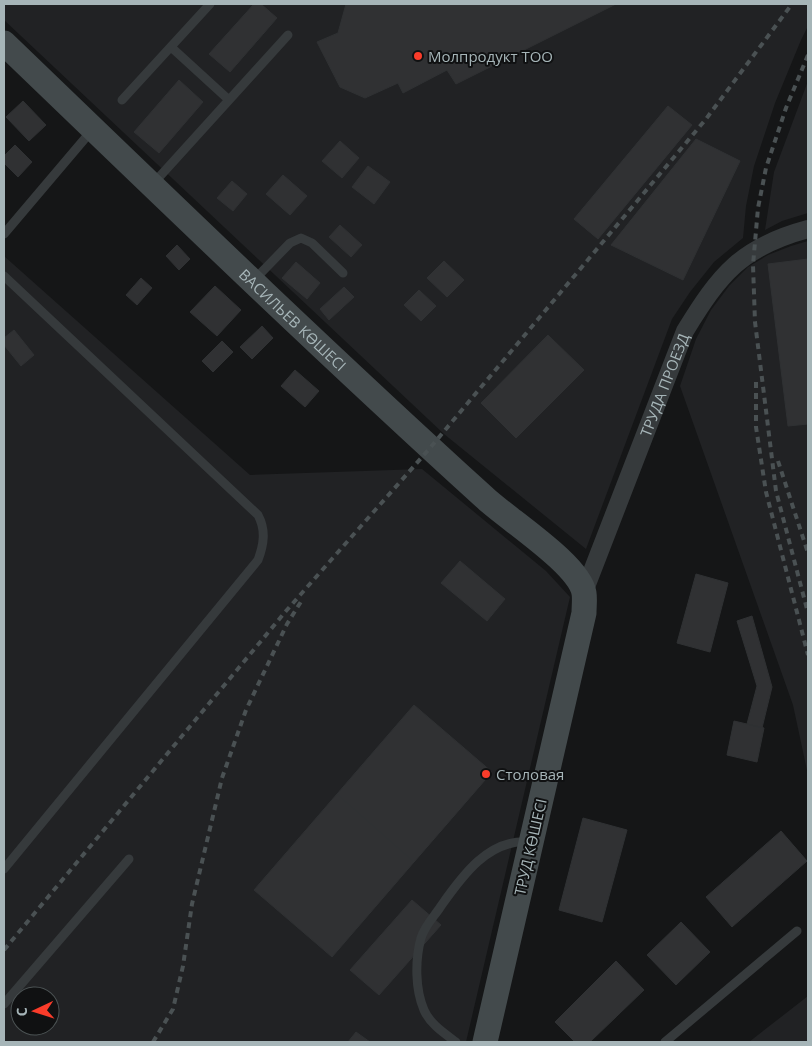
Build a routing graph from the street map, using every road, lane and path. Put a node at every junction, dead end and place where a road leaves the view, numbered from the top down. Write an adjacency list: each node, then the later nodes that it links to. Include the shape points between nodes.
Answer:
1 (210, 4): 4 (lane)
2 (288, 35): 6 (lane)
3 (4, 43): 7 (street, ВАСИЛЬЕВ КӨШЕСІ)
4 (171, 47): 5 (lane); 6 (lane)
5 (122, 100)
6 (229, 100): 8 (lane)
7 (93, 129): 8 (street, ВАСИЛЬЕВ КӨШЕСІ); 10 (lane)
8 (152, 185): 13 (street, ВАСИЛЬЕВ КӨШЕСІ)
9 (808, 229): 14 (street, ТРУДА ПРОЕЗД, via 788,234 746,255 720,279 701,304 685,331)
10 (4, 234)
11 (343, 273): 13 (lane, via 312,243 301,238 290,243)
12 (4, 276): 17 (lane, via 258,515 264,536 258,560)
13 (252, 282): 14 (street, ВАСИЛЬЕВ КӨШЕСІ, via 488,502 563,561 576,575)
14 (584, 592): 15 (street, ТРУД КӨШЕСІ, via 584,613)
15 (532, 842): 20 (street, ТРУД КӨШЕСІ); 21 (lane, via 507,844 479,860 461,877 424,931 417,966 424,1011 437,1028)
16 (128, 859): 19 (lane)
17 (4, 869)
18 (797, 931): 24 (lane)
19 (4, 1004)
20 (492, 1009): 22 (street, ТРУД КӨШЕСІ); 23 (lane)
21 (456, 1042)
22 (485, 1042)
23 (494, 1042)
24 (665, 1042)

